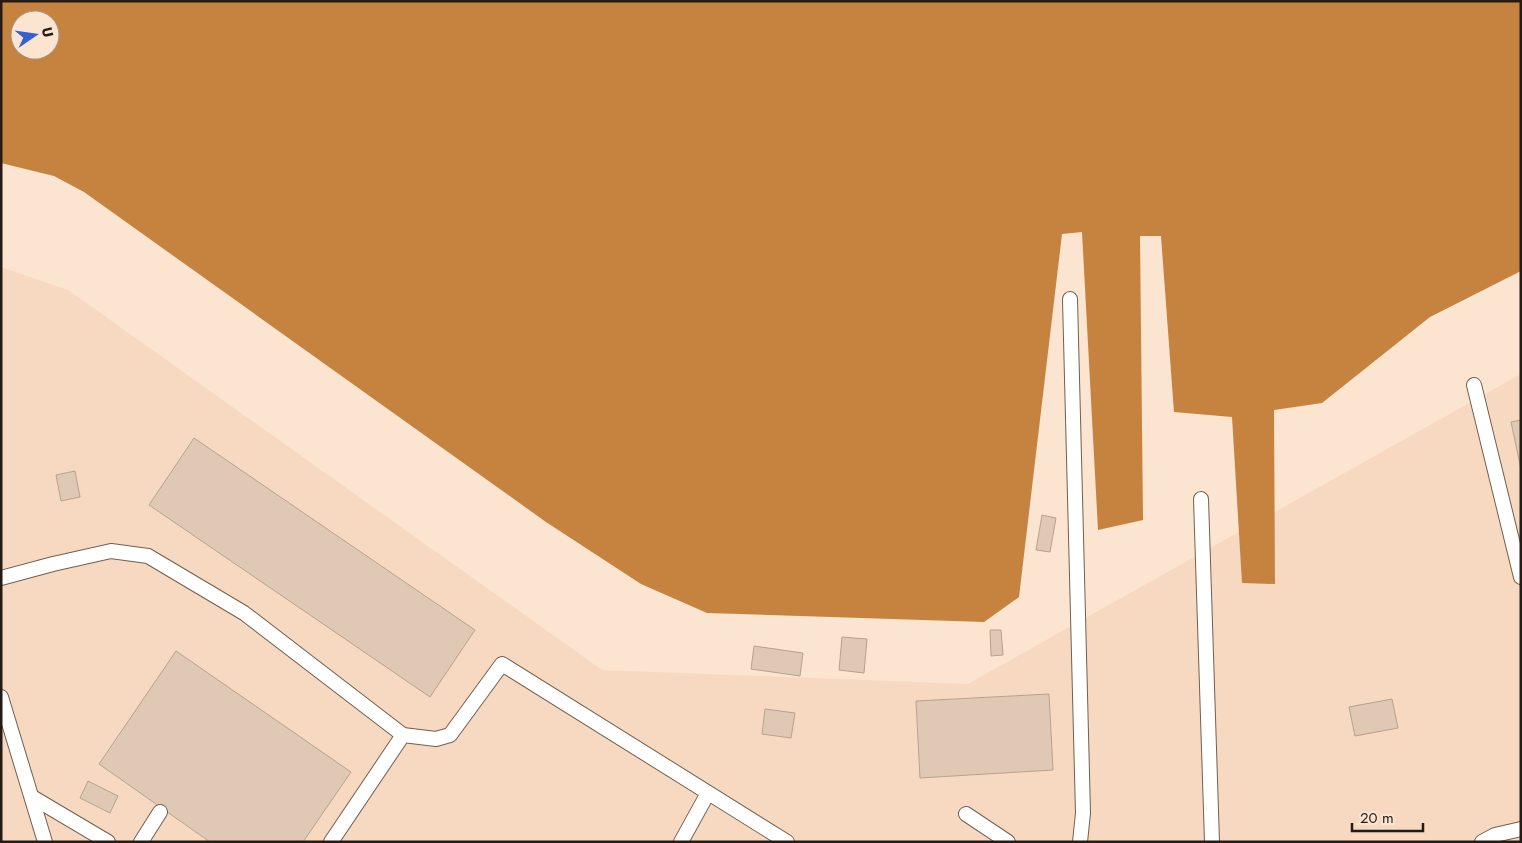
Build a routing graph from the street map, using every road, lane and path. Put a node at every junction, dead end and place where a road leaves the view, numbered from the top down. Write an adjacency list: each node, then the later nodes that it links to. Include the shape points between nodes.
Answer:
1 (1070, 299): 20 (lane, via 1083,813)
2 (1474, 385): 4 (lane)
3 (1201, 498): 21 (lane)
4 (1521, 576)
5 (1, 578): 7 (lane, via 111,551 148,556 244,613)
6 (1, 697): 9 (lane)
7 (404, 734): 8 (lane, via 436,739 450,735 502,664); 16 (lane)
8 (708, 793): 17 (lane); 18 (lane)
9 (32, 797): 13 (lane); 14 (lane)
10 (160, 812): 15 (lane)
11 (966, 814): 19 (lane)
12 (1521, 829): 22 (lane, via 1495,834)
13 (45, 842)
14 (108, 842)
15 (141, 842)
16 (331, 842)
17 (681, 842)
18 (787, 842)
19 (1008, 842)
20 (1080, 842)
21 (1212, 842)
22 (1482, 842)

